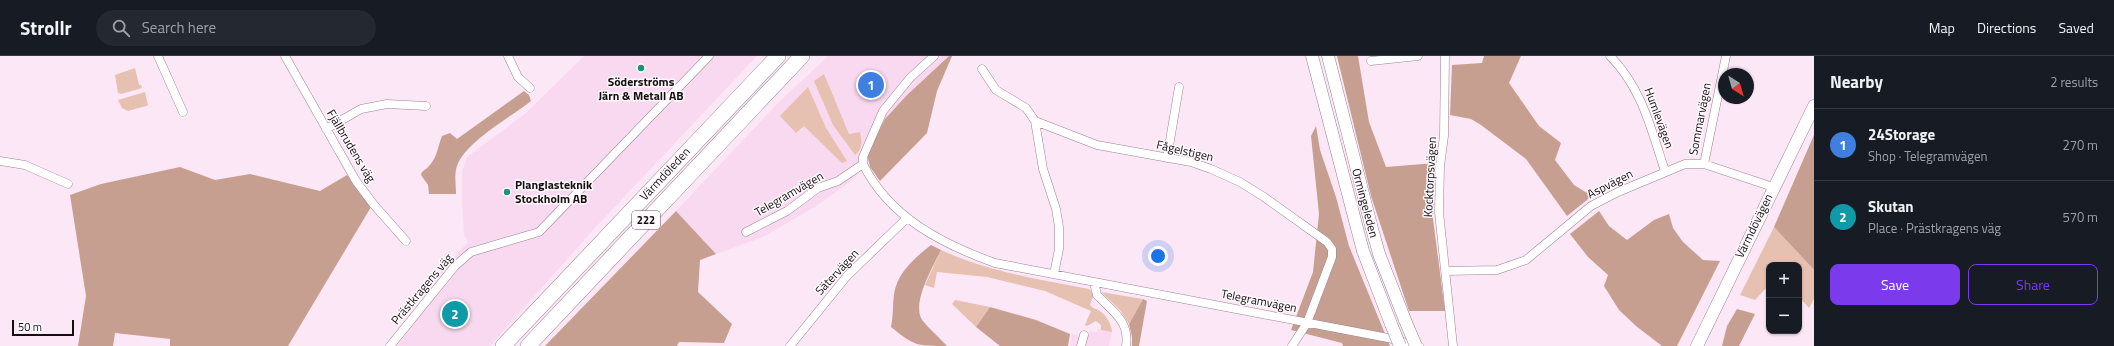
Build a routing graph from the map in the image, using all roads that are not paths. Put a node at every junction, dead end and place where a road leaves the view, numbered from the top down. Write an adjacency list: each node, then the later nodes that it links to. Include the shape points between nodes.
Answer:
1 (158, 56): 24 (street)
2 (285, 56): 26 (street, Fjällbrudens väg)
3 (508, 56): 20 (street, via 518,77)
4 (708, 56): 43 (street, Prästkragens väg, via 539,232 471,252 455,266)
5 (771, 56): 18 (highway)
6 (778, 56): 18 (highway, Värmdöleden / 222)
7 (802, 56): 21 (highway, Värmdöleden / 222)
8 (810, 56): 21 (highway)
9 (934, 56): 29 (street, via 910,78 883,111 863,157)
10 (1312, 56): 50 (main road, Ormingeleden, bridge, via 1363,251)
11 (1328, 56): 51 (main road, Ormingeleden, bridge, via 1379,254)
12 (1418, 56): 16 (street)
13 (1445, 56): 37 (street, Kocktorpsvägen, via 1444,136 1440,166 1439,212)
14 (1610, 56): 31 (street, Humlevägen, via 1638,94)
15 (1726, 56): 30 (street, Sommarvägen)
16 (1371, 61)
17 (982, 69): 25 (street, Fågelstigen, via 996,90 1026,108)
18 (750, 83): 44 (highway, Värmdöleden / 222)
19 (1179, 87): 27 (street)
20 (530, 88)
21 (764, 95): 45 (highway, Värmdöleden / 222)
22 (426, 106): 26 (street, via 387,104 361,109)
23 (1814, 106): 33 (main road, Värmdövägen)
24 (183, 112)
25 (1036, 121): 27 (street, Fågelstigen, via 1097,145); 38 (street, via 1042,169 1056,209 1059,227 1059,249)
26 (326, 129): 36 (street, Fjällbrudens väg, via 356,181)
27 (1167, 158): 40 (street, Fågelstigen, via 1211,169 1240,182 1330,245 1332,257)
28 (0, 161): 32 (street, via 25,165)
29 (863, 164): 34 (street, Telegramvägen, via 870,177); 35 (street, Telegramvägen, via 838,181 818,188 787,211)
30 (1704, 164): 31 (street, Aspvägen, via 1685,164); 33 (street, Aspvägen)
31 (1665, 171): 37 (street, Aspvägen, via 1591,206 1526,260 1497,270)
32 (68, 184)
33 (1773, 187): 53 (main road, Värmdövägen)
34 (906, 219): 38 (street, Telegramvägen, via 939,240 975,256 995,263); 42 (street, Sätervägen, via 848,276)
35 (746, 232)
36 (406, 241)
37 (1446, 271): 52 (street, Kocktorpsvägen)
38 (1054, 274): 39 (street, Telegramvägen)
39 (1094, 282): 40 (street, Telegramvägen); 48 (street, via 1097,295 1124,323)
40 (1307, 323): 49 (street, Fågelstigen); 51 (street, Telegramvägen)
41 (1084, 335): 47 (street)
42 (792, 343): 46 (street)
43 (390, 346)
44 (503, 346)
45 (528, 346)
46 (802, 346)
47 (1081, 346)
48 (1126, 346)
49 (1292, 346)
50 (1400, 346)
51 (1418, 346)
52 (1453, 346)
53 (1696, 346)

